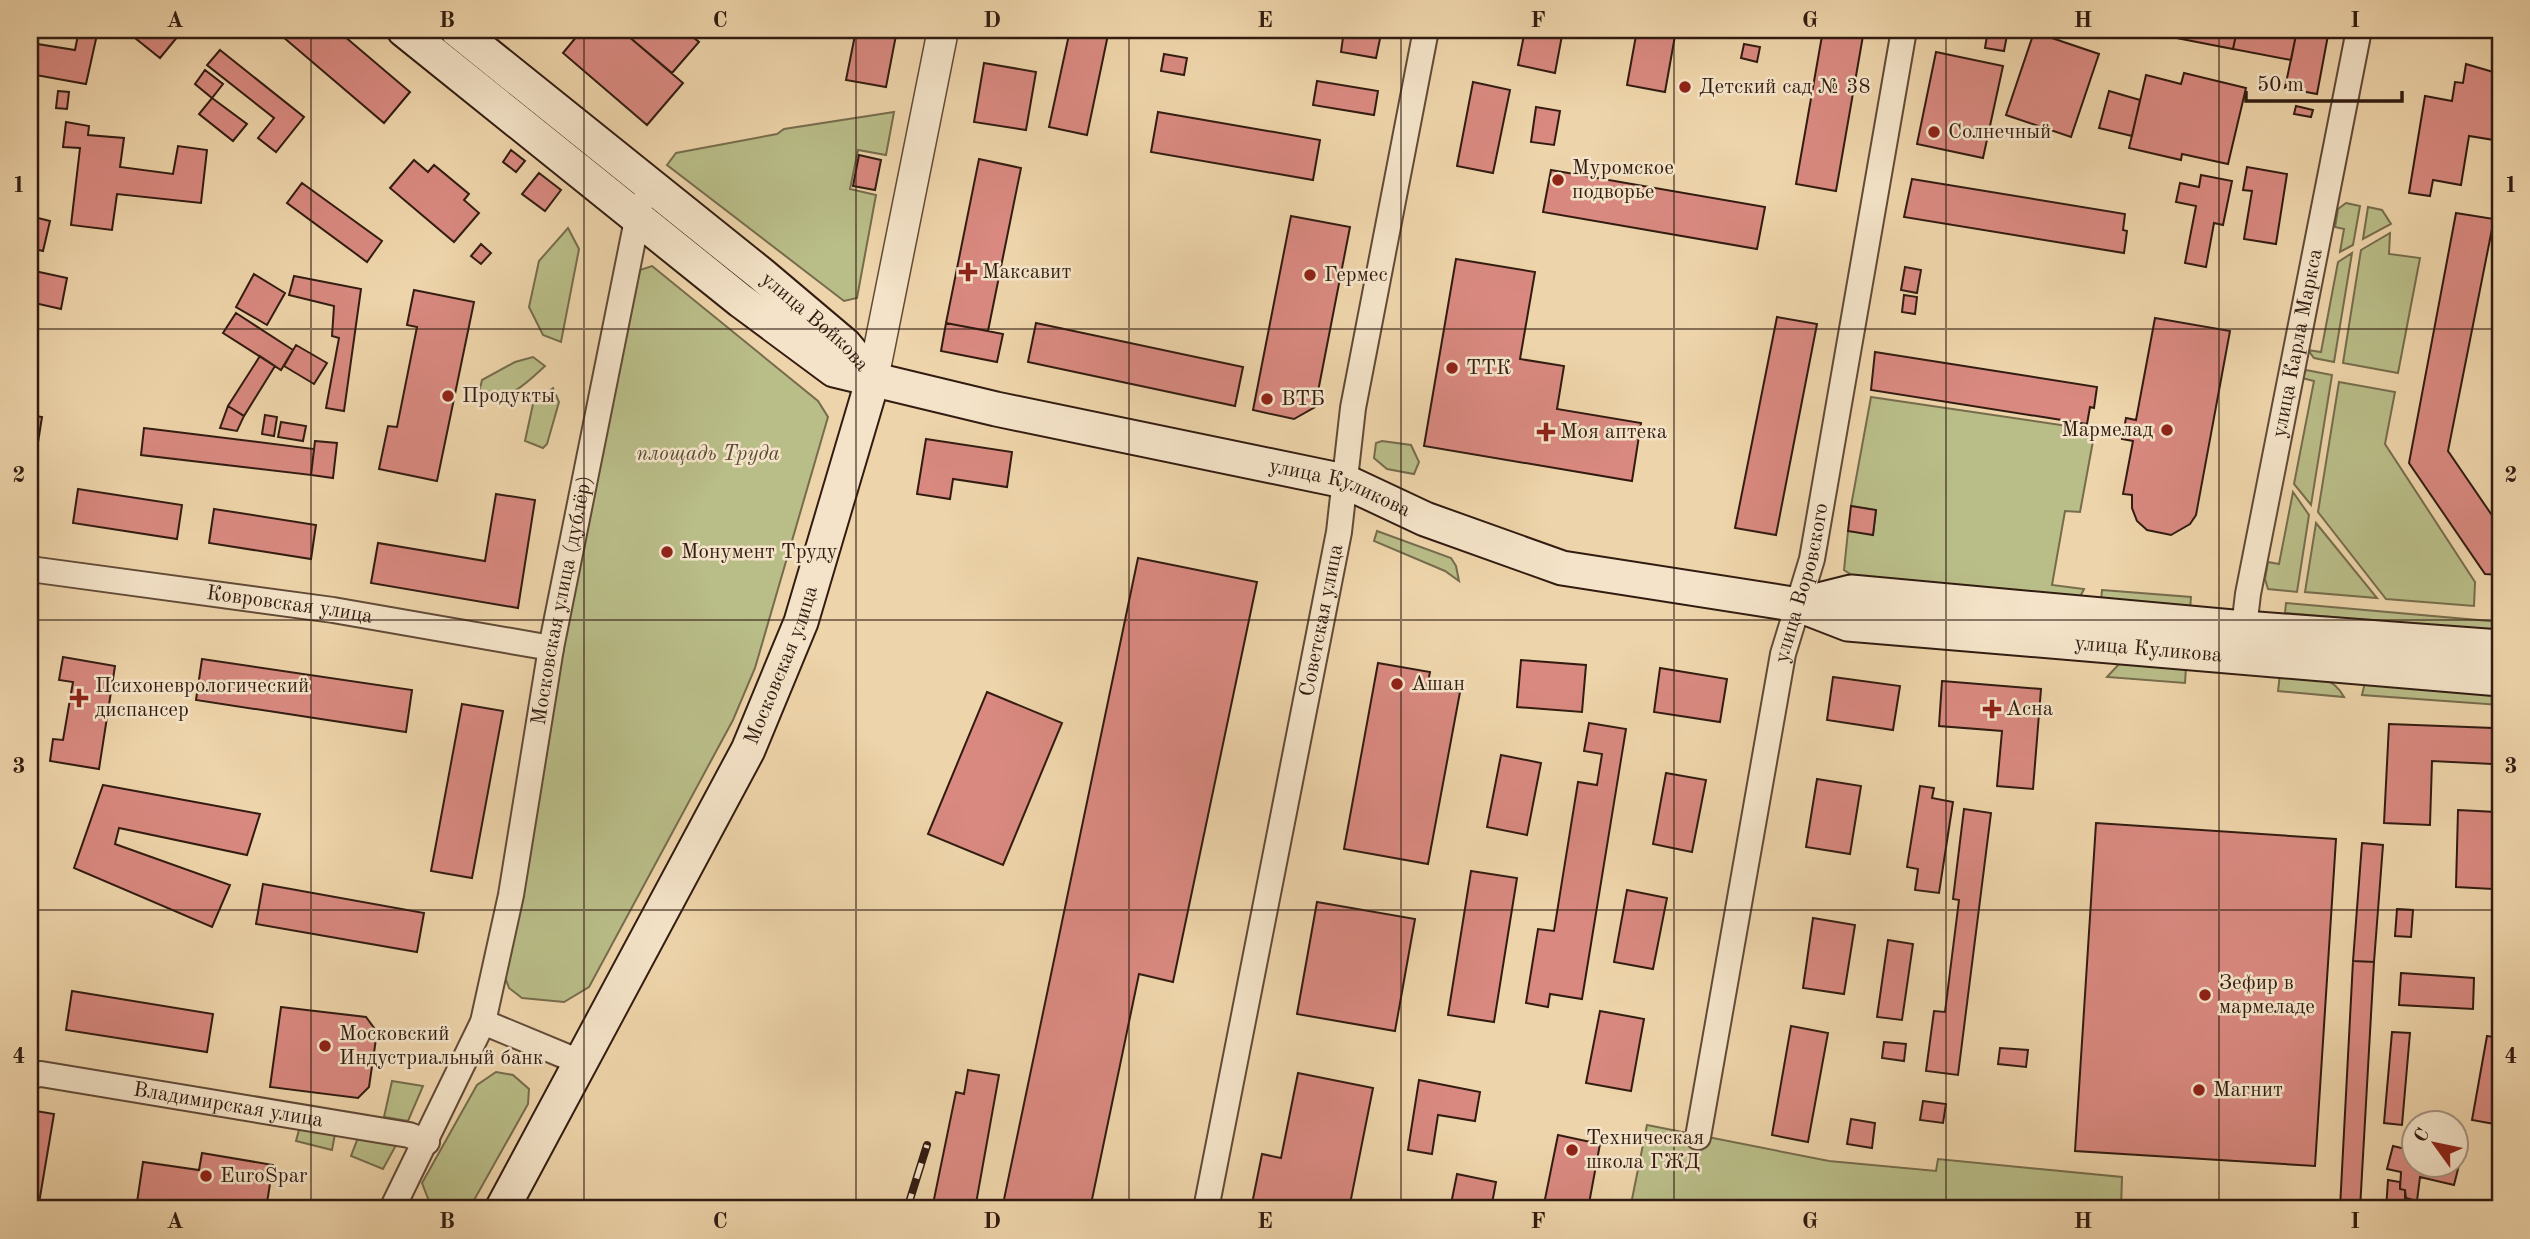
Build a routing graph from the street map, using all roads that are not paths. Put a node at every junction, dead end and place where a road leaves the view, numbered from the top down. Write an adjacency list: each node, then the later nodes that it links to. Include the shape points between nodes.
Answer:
1 (404, 30): 8 (main road, улица Войкова)
2 (457, 30): 7 (main road, улица Войкова)
3 (943, 30): 9 (street, Московская улица)
4 (1426, 30): 10 (street, Советская улица, via 1353,408)
5 (1904, 30): 12 (street, улица Воровского, via 1814,546)
6 (2358, 30): 13 (street, улица Карла Маркса)
7 (644, 181): 8 (street, Московская улица (дублёр)); 9 (main road, улица Войкова, via 845,345)
8 (637, 217): 9 (main road, улица Войкова, via 834,370); 15 (street, Московская улица (дублёр))
9 (873, 379): 10 (main road, улица Куликова); 18 (main road, Московская улица, via 801,622 748,750)
10 (1344, 481): 12 (main road, улица Куликова, via 1425,519 1562,568); 24 (street, Советская улица, via 1339,532)
11 (30, 569): 15 (street, Ковровская улица, via 333,610)
12 (1799, 605): 13 (main road, улица Куликова, via 1851,592); 20 (street, улица Воровского, via 1783,654)
13 (2242, 642): 14 (main road, улица Куликова); 16 (main road, улица Куликова)
14 (2500, 647)
15 (551, 648): 17 (street, Московская улица (дублёр), via 511,895)
16 (2500, 679)
17 (483, 1022): 18 (street); 21 (street, Московская улица (дублёр))
18 (582, 1063): 23 (main road, Московская улица)
19 (30, 1076): 21 (street, Владимирская улица, via 41,1074 409,1135)
20 (1698, 1137)
21 (427, 1142): 22 (street, Московская улица (дублёр))
22 (392, 1209)
23 (502, 1209)
24 (1206, 1209)

